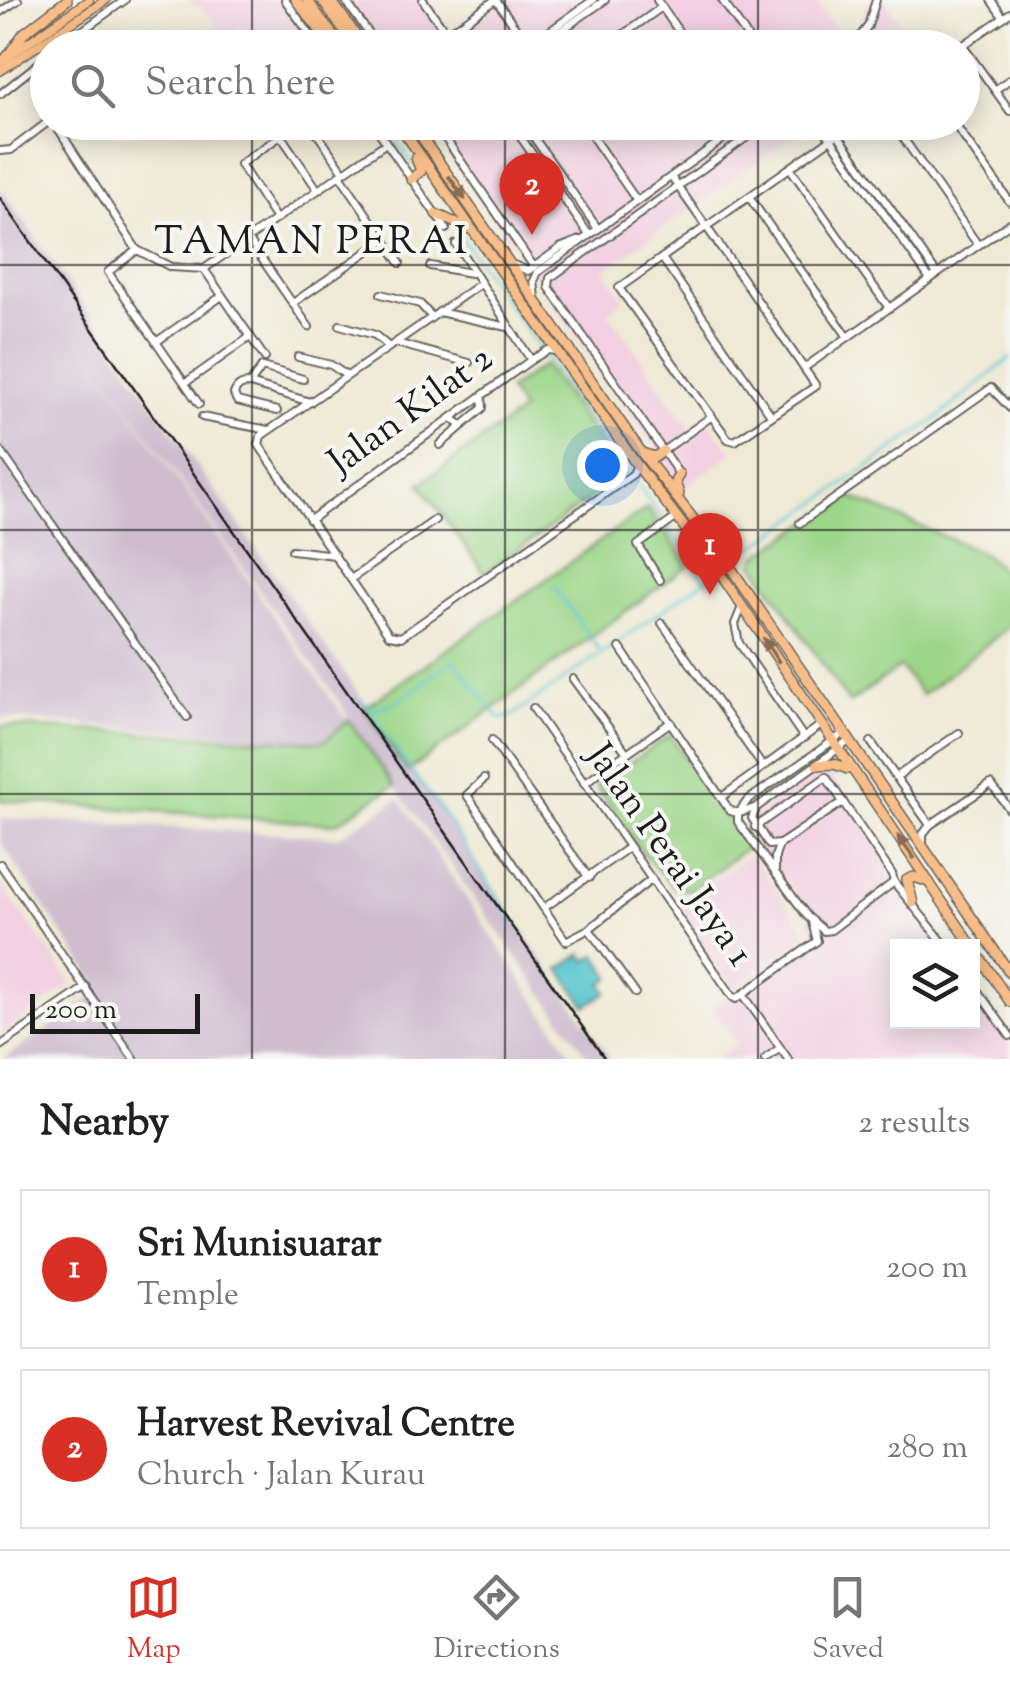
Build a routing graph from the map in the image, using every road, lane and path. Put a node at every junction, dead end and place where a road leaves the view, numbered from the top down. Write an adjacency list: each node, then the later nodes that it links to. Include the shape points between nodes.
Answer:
1 (18, 0): 20 (street)
2 (67, 0): 46 (highway, via 24,34)
3 (89, 0): 22 (main road)
4 (106, 0): 22 (main road)
5 (125, 0): 27 (street)
6 (285, 0): 28 (street)
7 (296, 0): 29 (highway)
8 (307, 0): 30 (highway)
9 (322, 0): 31 (highway)
10 (331, 0): 32 (highway)
11 (346, 0): 33 (street)
12 (423, 0): 34 (street)
13 (496, 0): 23 (street); 36 (street)
14 (594, 0): 37 (street)
15 (604, 0): 38 (street)
16 (722, 0): 41 (street)
17 (876, 0): 42 (street)
18 (991, 0): 21 (street)
19 (659, 4): 39 (street); 40 (street)
20 (0, 12)
21 (1007, 15): 43 (street)
22 (65, 22): 24 (main road); 25 (main road); 26 (street)
23 (456, 28): 35 (street)
24 (53, 30)
25 (55, 30)
26 (64, 30)
27 (84, 30)
28 (307, 30)
29 (320, 30)
30 (329, 30)
31 (348, 30)
32 (351, 30)
33 (367, 30)
34 (444, 30)
35 (453, 30)
36 (517, 30)
37 (552, 30)
38 (562, 30)
39 (626, 30)
40 (677, 30)
41 (743, 30)
42 (865, 30)
43 (980, 34)
44 (30, 46): 46 (main road)
45 (30, 48): 46 (main road)
46 (3, 64)
47 (30, 70): 51 (street)
48 (980, 71): 50 (street)
49 (1010, 79): 50 (street)
50 (994, 90): 52 (street)
51 (0, 94)
52 (1010, 111)
53 (30, 136): 73 (street)
54 (62, 140): 97 (street)
55 (275, 140): 85 (street, via 240,164)
56 (284, 140): 79 (street)
57 (321, 140): 75 (street)
58 (384, 140): 72 (street)
59 (408, 140): 77 (highway, via 421,171)
60 (409, 140): 91 (highway)
61 (424, 140): 98 (highway, one-way to 98)
62 (446, 140): 102 (street)
63 (522, 140): 92 (street)
64 (536, 140): 90 (street)
65 (594, 140): 81 (street)
66 (721, 140): 76 (street)
67 (743, 140): 78 (street)
68 (830, 140): 74 (street)
69 (836, 140): 105 (street)
70 (905, 140): 96 (street)
71 (965, 140): 82 (street)
72 (386, 143): 75 (street); 77 (street)
73 (0, 150)
74 (790, 168): 80 (street); 111 (street)
75 (342, 173): 79 (street); 94 (street)
76 (670, 177): 78 (street); 81 (street)
77 (411, 179): 83 (street)
78 (678, 187): 87 (street); 88 (street)
79 (318, 190): 85 (street)
80 (748, 197): 88 (street); 117 (street)
81 (637, 201): 84 (street)
82 (1010, 202)
83 (436, 214): 89 (street); 91 (highway)
84 (616, 216): 87 (street); 90 (street)
85 (276, 219): 93 (street)
86 (1010, 223): 96 (street)
87 (623, 226): 143 (street, via 550,278 550,287)
88 (706, 227): 99 (street); 125 (street)
89 (446, 229)
90 (598, 229): 92 (street)
91 (472, 230): 120 (highway)
92 (586, 237): 102 (street); 110 (street, via 538,272)
93 (248, 239): 103 (street); 109 (street)
94 (384, 240): 100 (street); 109 (street)
95 (456, 244): 104 (street)
96 (978, 245): 105 (street)
97 (137, 250): 103 (street, via 171,267); 118 (street, via 108,272)
98 (502, 253): 102 (street, via 522,271); 110 (highway)
99 (662, 258): 135 (street, via 619,288); 136 (street)
100 (400, 263)
101 (430, 266): 104 (street)
102 (534, 267)
103 (204, 270): 108 (street)
104 (472, 273): 106 (street)
105 (934, 277): 111 (street)
106 (480, 284): 112 (street); 115 (street)
107 (381, 294): 112 (street)
108 (222, 296): 116 (street); 118 (street)
109 (293, 304): 114 (street)
110 (537, 304): 144 (highway)
111 (890, 308): 117 (street)
112 (435, 314): 115 (street); 119 (street)
113 (340, 326): 119 (street)
114 (309, 327)
115 (509, 327): 123 (street)
116 (250, 336): 122 (street); 128 (street)
117 (848, 337): 125 (street)
118 (156, 342): 128 (street)
119 (392, 345): 124 (street); 126 (street)
120 (547, 350): 123 (street, Jalan Kilat 2); 145 (highway)
121 (298, 357): 126 (street, via 331,364)
122 (265, 358)
123 (531, 360): 130 (street, Jalan Kilat 2)
124 (469, 363)
125 (804, 368): 136 (street, via 816,386)
126 (347, 376): 131 (street)
127 (304, 379): 129 (street, via 262,368)
128 (184, 382): 132 (street)
129 (250, 384): 131 (street); 134 (street, via 236,389 237,402)
130 (482, 396): 138 (street, Jalan Kilat 2); 139 (street, via 482,411)
131 (310, 402): 140 (street)
132 (200, 404)
133 (1010, 408): 151 (street, via 991,388)
134 (277, 411)
135 (712, 416): 136 (street, via 735,441); 143 (street)
136 (771, 416)
137 (202, 417): 140 (street)
138 (452, 418): 139 (street); 149 (street, Jalan Kilat 2)
139 (462, 426): 141 (street)
140 (270, 430): 149 (street, via 259,445)
141 (440, 445)
142 (0, 450): 161 (street)
143 (664, 451): 144 (highway); 146 (street)
144 (642, 453): 147 (highway)
145 (631, 473): 148 (highway, via 646,477); 154 (street, via 395,638)
146 (679, 474): 147 (highway, via 676,488)
147 (691, 516): 165 (highway)
148 (677, 517): 155 (street, via 638,546); 156 (highway)
149 (310, 520): 153 (street)
150 (435, 520): 154 (street)
151 (800, 524)
152 (292, 550): 153 (street)
153 (334, 556): 154 (street)
154 (351, 578)
155 (660, 580)
156 (742, 606): 163 (highway, one-way to 156); 166 (street, via 735,634)
157 (662, 623): 172 (street)
158 (620, 648): 162 (street)
159 (574, 679): 170 (street)
160 (533, 708): 176 (street, Jalan Perai Jaya 1)
161 (187, 717)
162 (671, 722): 170 (street); 177 (street)
163 (821, 725): 166 (street); 169 (highway)
164 (959, 732): 174 (street)
165 (847, 737): 169 (street); 183 (highway)
166 (804, 738): 172 (street)
167 (492, 740): 191 (street)
168 (871, 742): 174 (street)
169 (835, 746): 171 (street); 173 (highway); 178 (street)
170 (627, 753): 176 (street)
171 (817, 766): 173 (highway); 181 (street)
172 (763, 768): 177 (street)
173 (850, 770): 194 (highway, one-way to 173)
174 (896, 776): 184 (street)
175 (484, 779): 196 (street, via 468,796)
176 (584, 784): 187 (street, Jalan Perai Jaya 1)
177 (722, 797): 178 (street); 182 (street)
178 (748, 800): 182 (street)
179 (843, 802): 185 (street, via 826,777); 186 (street); 193 (street)
180 (1009, 805): 184 (street, via 991,784)
181 (757, 807): 182 (street); 185 (street)
182 (735, 816): 190 (street)
183 (904, 819): 184 (street, via 917,828); 188 (highway)
184 (930, 826): 188 (street)
185 (756, 827): 186 (street, via 767,843)
186 (780, 844): 190 (street)
187 (629, 848): 191 (street); 192 (street, Jalan Perai Jaya 1)
188 (924, 848): 200 (highway)
189 (0, 864): 201 (street)
190 (775, 873): 197 (street)
191 (589, 878): 196 (street)
192 (652, 880): 198 (street); 204 (street, Jalan Perai Jaya 1, via 731,995)
193 (894, 882): 195 (street); 197 (street, via 831,930)
194 (932, 884): 195 (highway, via 907,880); 205 (highway)
195 (913, 904): 199 (street)
196 (544, 908): 198 (street, via 566,941)
197 (812, 922): 204 (street, Jalan Perai Jaya 1, via 817,941)
198 (588, 929): 202 (street)
199 (940, 939)
200 (1010, 970)
201 (86, 987): 207 (street); 209 (street)
202 (635, 993)
203 (980, 993): 206 (street)
204 (742, 994): 208 (street)
205 (1010, 1002)
206 (1010, 1036)
207 (0, 1046)
208 (780, 1048): 210 (street); 211 (street)
209 (134, 1059)
210 (765, 1059)
211 (788, 1059)

